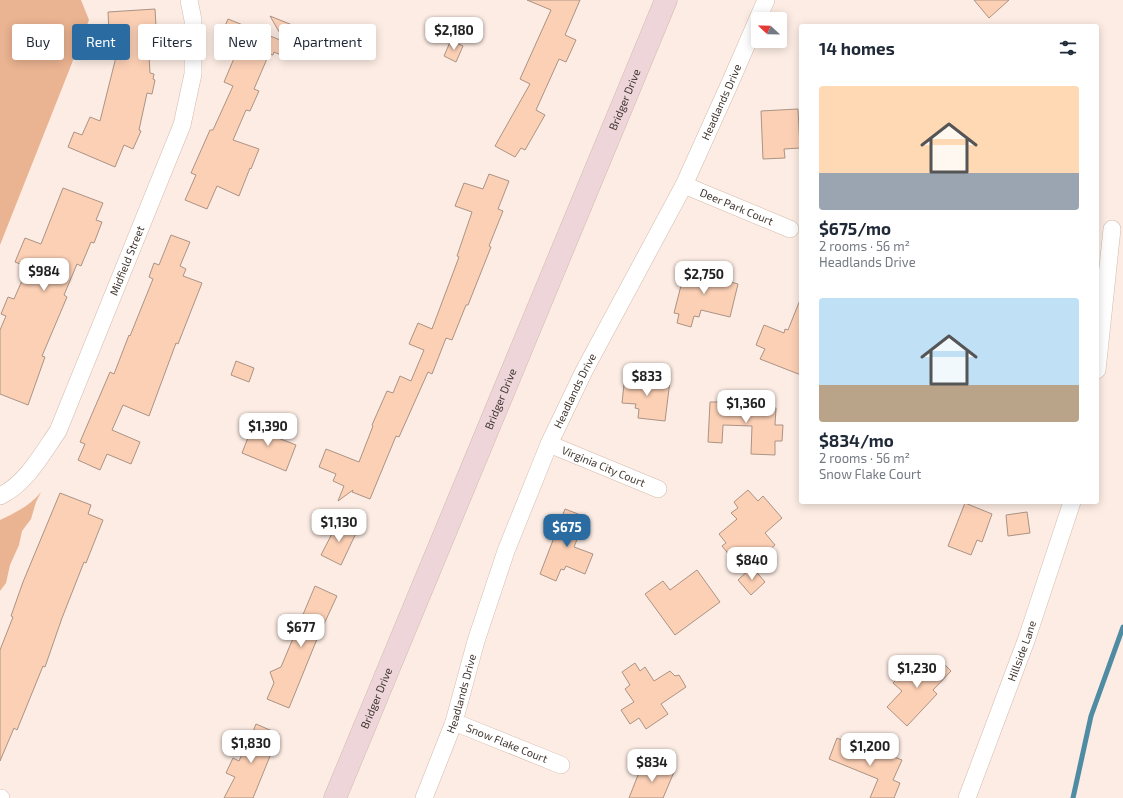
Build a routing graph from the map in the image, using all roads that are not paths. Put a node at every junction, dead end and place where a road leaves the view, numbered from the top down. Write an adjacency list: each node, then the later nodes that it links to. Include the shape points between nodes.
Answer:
1 (189, 0): 10 (street, Midfield Street, via 193,20 193,74 182,125 58,431 29,472 10,492)
2 (666, 0): 14 (main road, Bridger Drive)
3 (766, 0): 4 (street, Headlands Drive)
4 (684, 185): 5 (street, Deer Park Court); 8 (street, Headlands Drive, via 584,371)
5 (790, 229)
6 (1112, 229): 7 (street)
7 (1099, 351)
8 (550, 444): 9 (street, Virginia City Court); 12 (street, Headlands Drive, via 506,552 476,641)
9 (658, 489)
10 (0, 496)
11 (1071, 504): 16 (street, Hillside Lane, via 1027,638)
12 (454, 722): 13 (street, Snow Flake Court); 15 (street, Headlands Drive)
13 (561, 765)
14 (335, 798)
15 (424, 798)
16 (967, 798)

